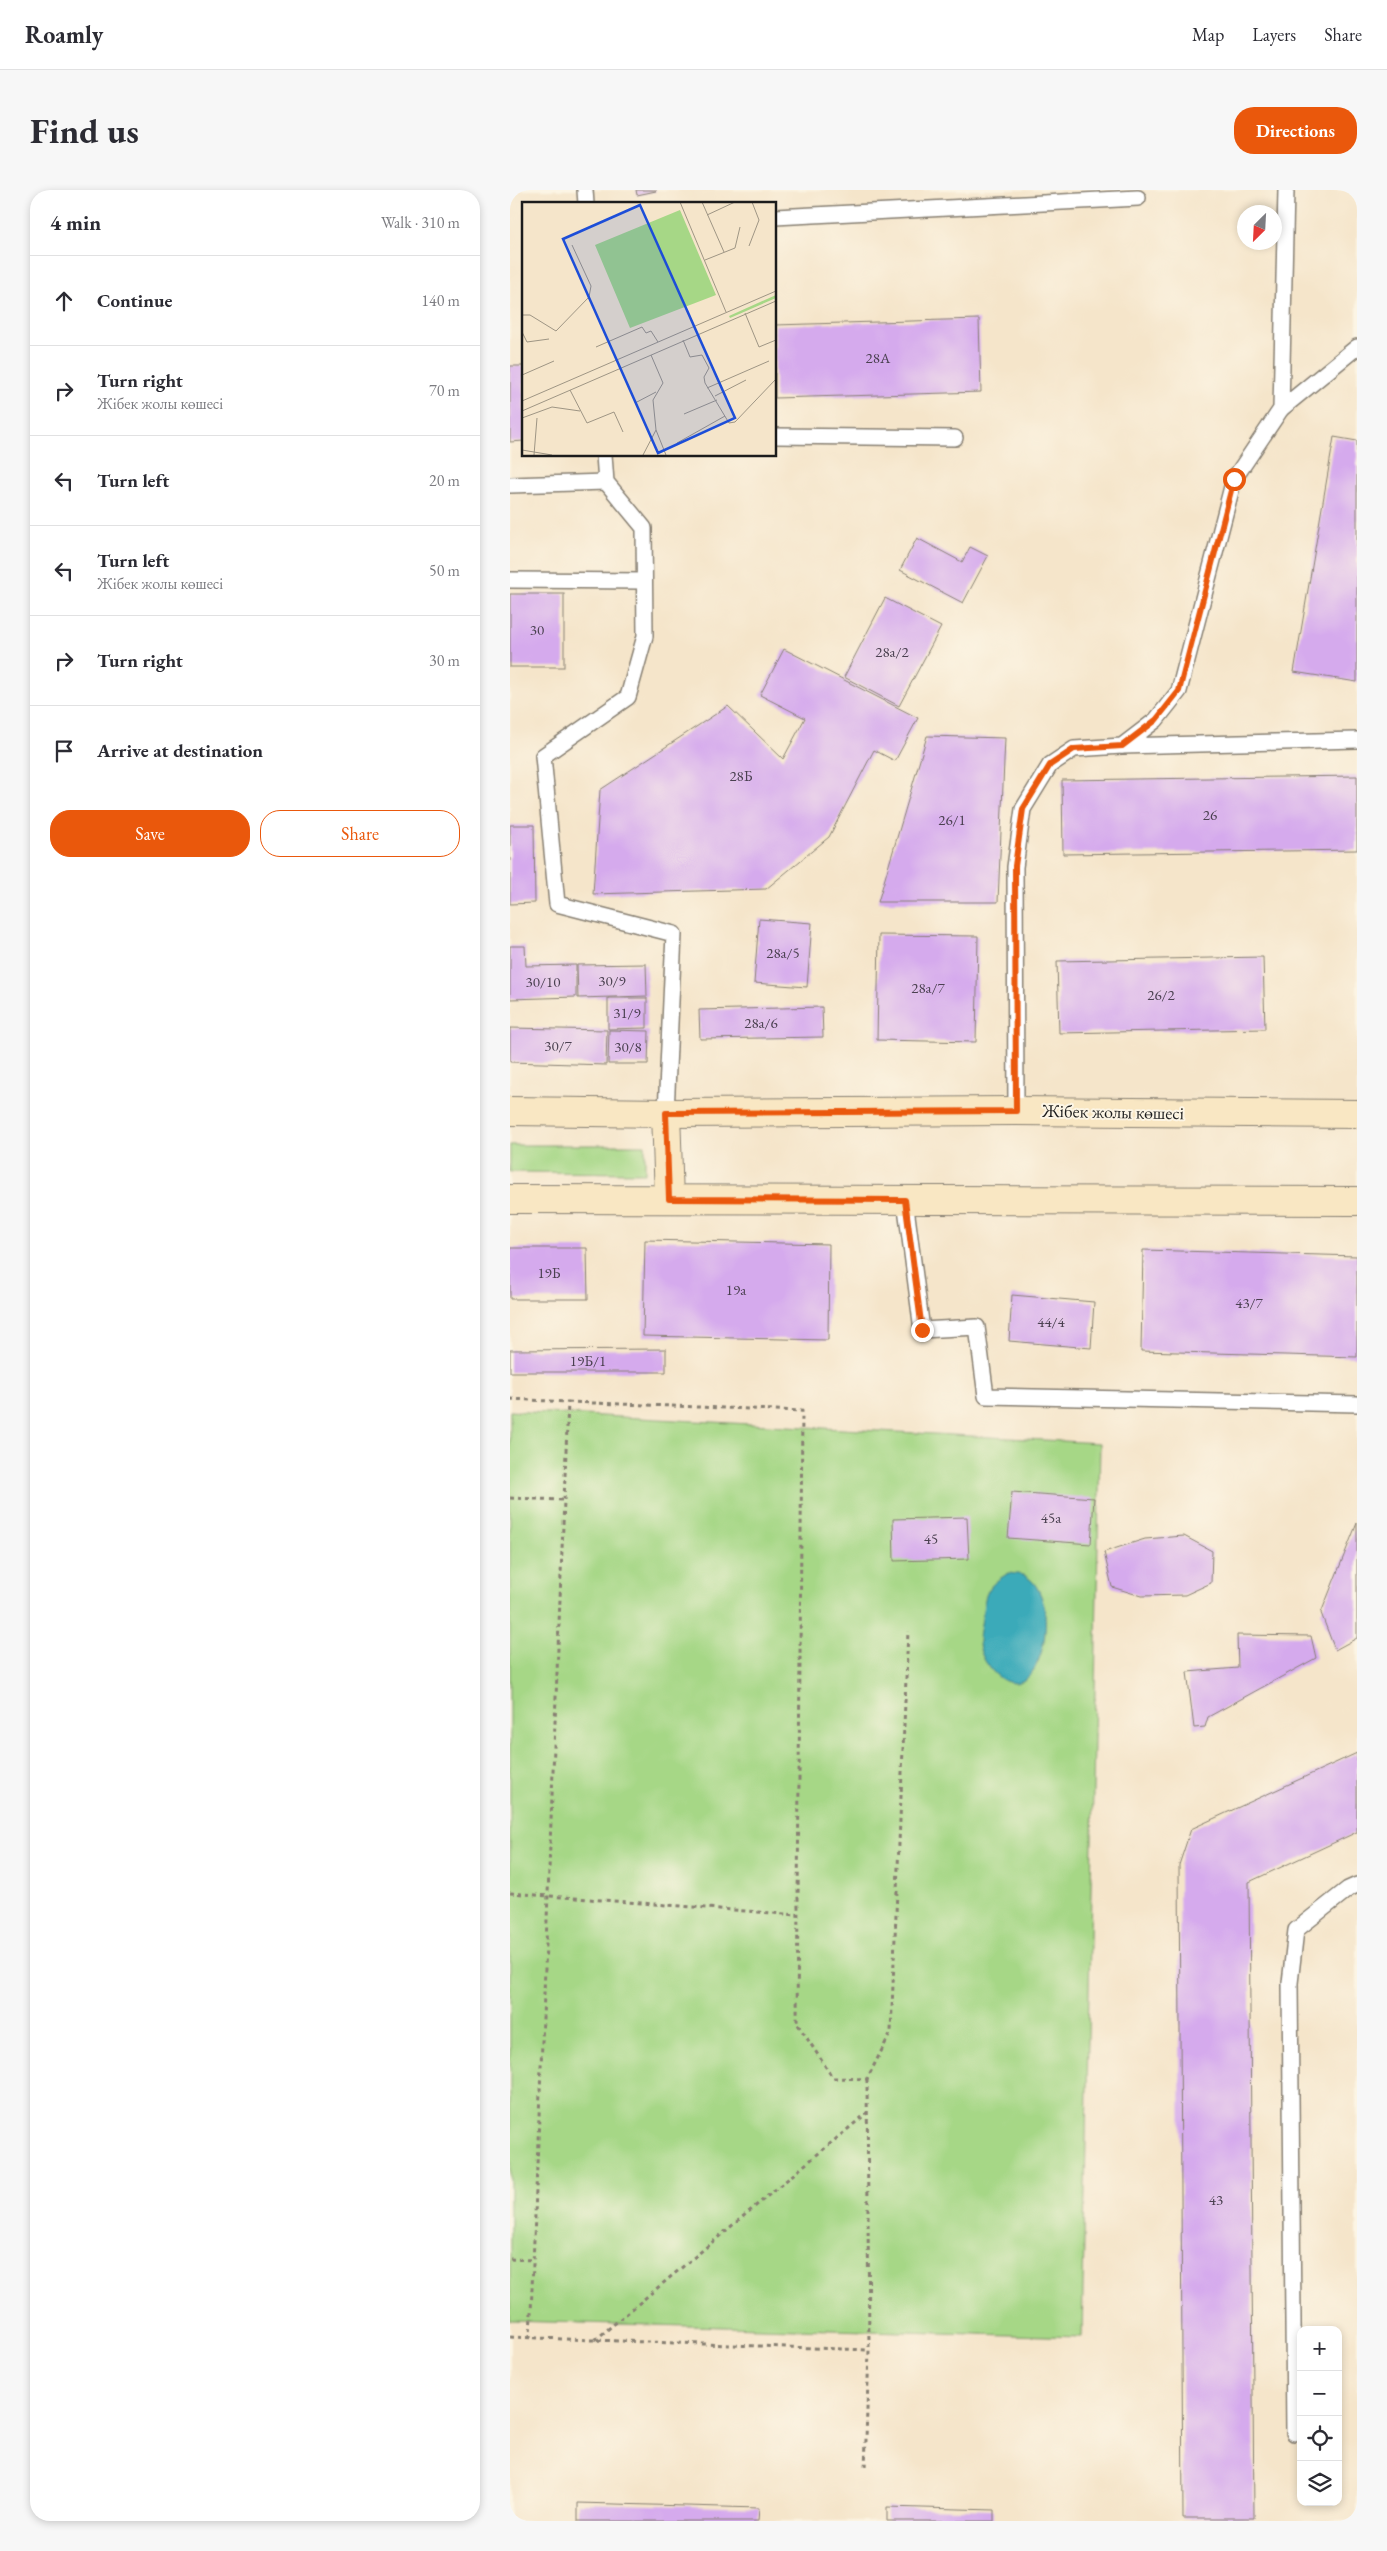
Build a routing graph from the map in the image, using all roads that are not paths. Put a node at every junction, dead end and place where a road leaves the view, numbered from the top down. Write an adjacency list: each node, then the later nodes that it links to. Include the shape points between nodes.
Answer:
1 (1286, 190): 5 (lane)
2 (1138, 198): 3 (lane)
3 (776, 217)
4 (1357, 347): 5 (lane)
5 (1281, 408): 14 (lane, via 1234,479 1179,691 1156,720)
6 (776, 436): 7 (lane)
7 (955, 438)
8 (604, 456): 9 (lane)
9 (606, 482): 10 (lane); 12 (lane, via 644,528)
10 (510, 485)
11 (510, 580): 12 (lane)
12 (644, 581): 17 (lane, via 645,636 628,696 543,756 558,904 674,934)
13 (1357, 740): 14 (lane)
14 (1122, 746): 16 (lane, via 1074,749 1050,765 1023,809 1015,866)
15 (510, 1111): 17 (main road, Жібек жолы көшесі)
16 (1016, 1111): 17 (main road, Жібек жолы көшесі); 18 (main road, Жібек жолы көшесі)
17 (666, 1113): 20 (main road)
18 (1357, 1114)
19 (510, 1199): 20 (main road)
20 (669, 1199): 21 (main road)
21 (905, 1200): 22 (main road); 23 (lane, via 922,1330 977,1327 986,1396)
22 (1357, 1202)
23 (1357, 1404)
24 (1357, 1885): 25 (lane, via 1296,1930 1291,1974)
25 (1294, 2433)

